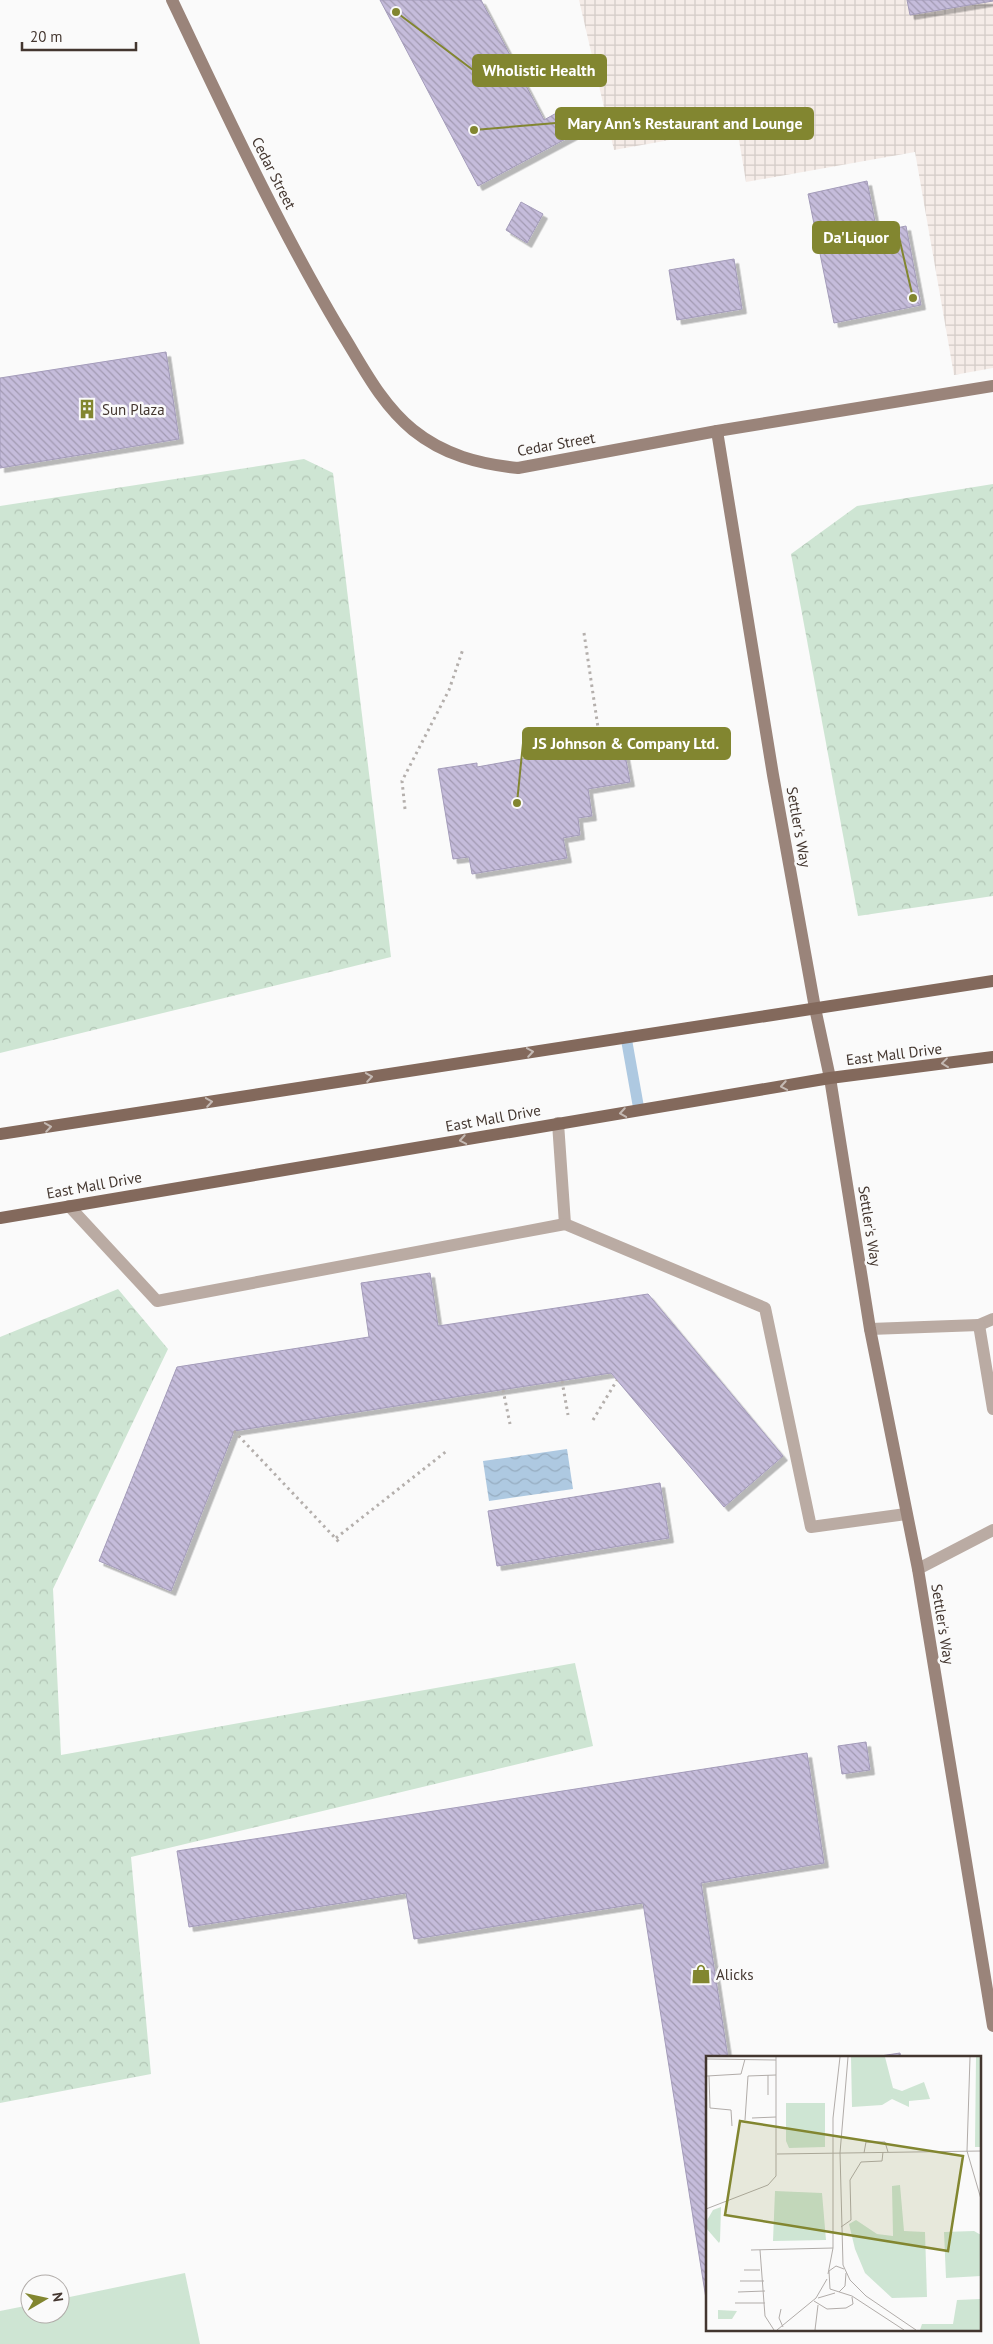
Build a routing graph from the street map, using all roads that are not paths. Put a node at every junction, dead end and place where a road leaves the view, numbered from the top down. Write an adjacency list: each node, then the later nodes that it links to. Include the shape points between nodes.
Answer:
1 (172, 0): 3 (main road, Cedar Street, via 306,272 378,392 413,430 456,455 485,464 518,468)
2 (993, 386): 3 (main road, Cedar Street)
3 (717, 431): 5 (main road, Settler's Way)
4 (993, 981): 5 (main road)
5 (815, 1008): 7 (main road, Settler's Way); 9 (main road, one-way to 5)
6 (993, 1057): 7 (main road, East Mall Drive, one-way to 7)
7 (830, 1078): 8 (main road, East Mall Drive, one-way to 8); 15 (main road, Settler's Way)
8 (558, 1124): 10 (main road, East Mall Drive, one-way to 10); 12 (lane)
9 (0, 1134)
10 (69, 1206): 11 (main road, East Mall Drive); 12 (lane, via 157,1301)
11 (0, 1218)
12 (565, 1224): 17 (lane, via 765,1308 811,1527)
13 (993, 1319): 14 (lane)
14 (979, 1325): 15 (lane); 16 (lane)
15 (870, 1329): 17 (main road, Settler's Way)
16 (993, 1409)
17 (906, 1514): 19 (main road, Settler's Way)
18 (993, 1530): 19 (lane)
19 (918, 1569): 20 (main road, Settler's Way)
20 (993, 2026)

